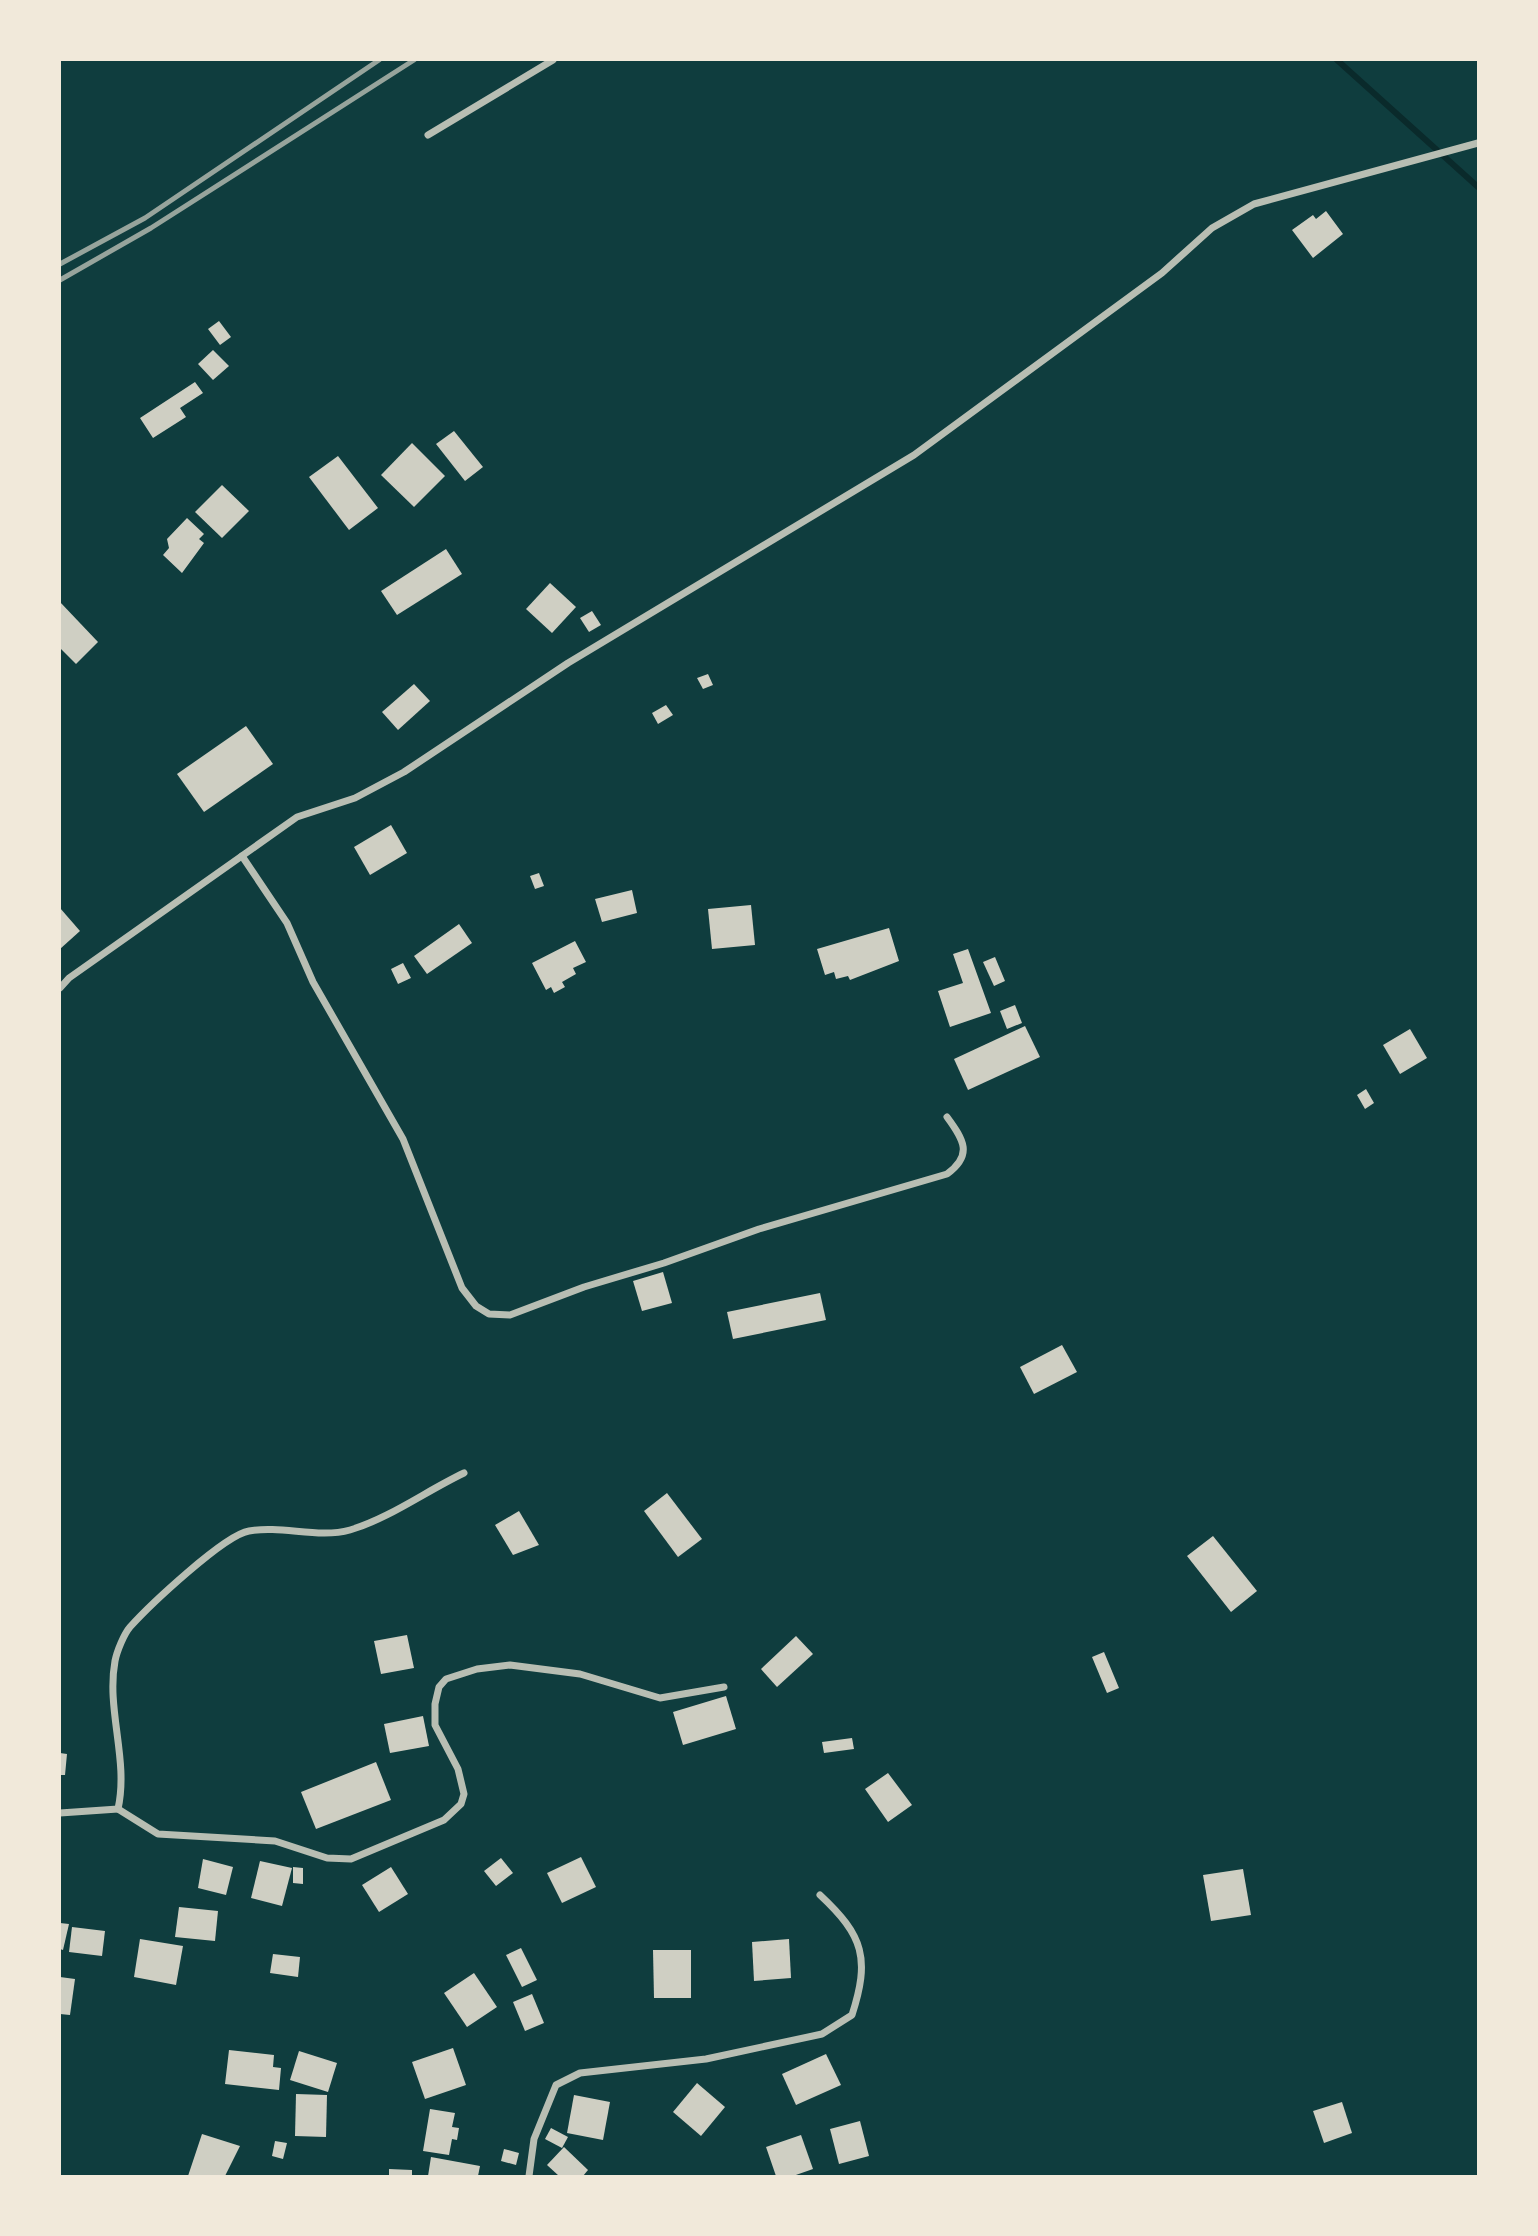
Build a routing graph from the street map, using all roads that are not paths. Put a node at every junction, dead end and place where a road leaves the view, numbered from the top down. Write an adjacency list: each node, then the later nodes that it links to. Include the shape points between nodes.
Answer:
1 (553, 60): 2 (street)
2 (428, 135)
3 (1479, 143): 4 (street, via 1254,204 1212,228 1162,273 914,455 568,663 404,772 355,799 297,817)
4 (242, 856): 5 (street); 6 (street, via 287,923 313,982 403,1139 461,1288 475,1306 489,1314 510,1315 759,1229 947,1174 960,1164 964,1150)
5 (60, 988)
6 (947, 1117)
7 (464, 1473): 9 (street, via 346,1531 245,1531 217,1547 129,1629 115,1660 114,1705 123,1785)
8 (724, 1687): 9 (street, via 660,1698 580,1674 510,1665 446,1679 439,1687 435,1725 458,1769 464,1794 461,1804 444,1821 351,1860 327,1858 275,1841 158,1834)
9 (118, 1809): 10 (street)
10 (60, 1813)
11 (820, 1895): 12 (street, via 854,1934 864,1965 852,2015 822,2034 706,2059 580,2073 556,2085 534,2139)
12 (529, 2176)

